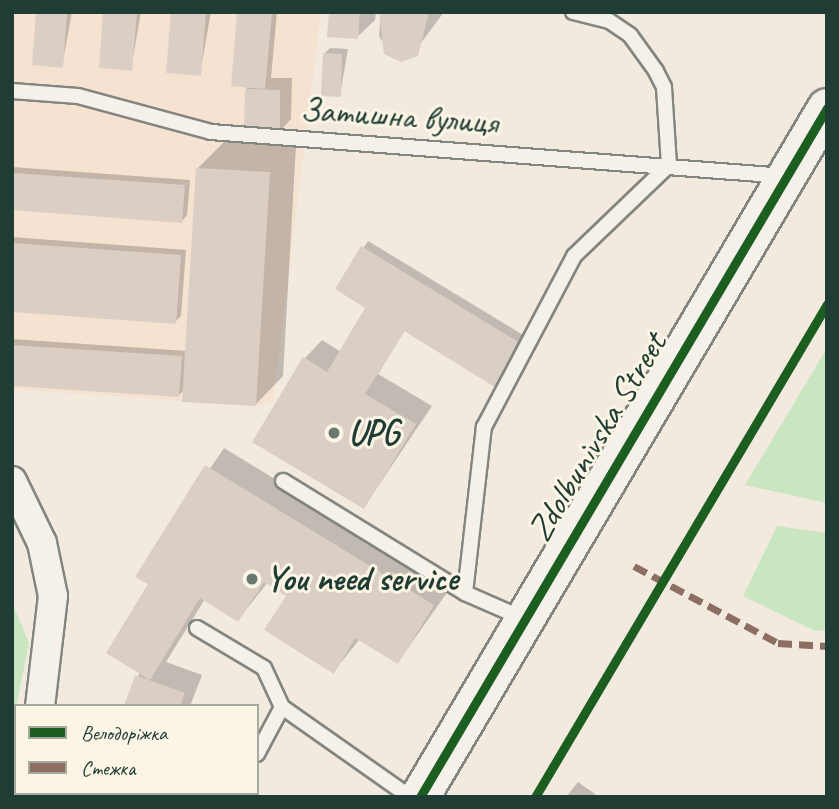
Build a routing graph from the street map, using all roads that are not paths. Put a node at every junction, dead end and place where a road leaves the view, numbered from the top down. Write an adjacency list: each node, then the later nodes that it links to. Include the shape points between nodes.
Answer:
1 (573, 12): 4 (lane, via 609,20 630,35 656,71 664,88)
2 (12, 91): 4 (lane, Затишна вулиця, via 78,96 211,132)
3 (827, 108): 5 (street, Zdolbunivska Street)
4 (668, 165): 5 (lane, Затишна вулиця); 8 (lane, via 574,256 484,427)
5 (785, 177): 9 (street, Zdolbunivska Street)
6 (12, 481): 11 (street, via 42,542 53,596)
7 (283, 481): 8 (lane)
8 (465, 593): 9 (lane)
9 (522, 618): 15 (street, Zdolbunivska Street)
10 (197, 628): 12 (lane, via 264,668)
11 (40, 704)
12 (282, 707): 13 (lane); 14 (lane)
13 (259, 750)
14 (410, 797)
15 (419, 797)

